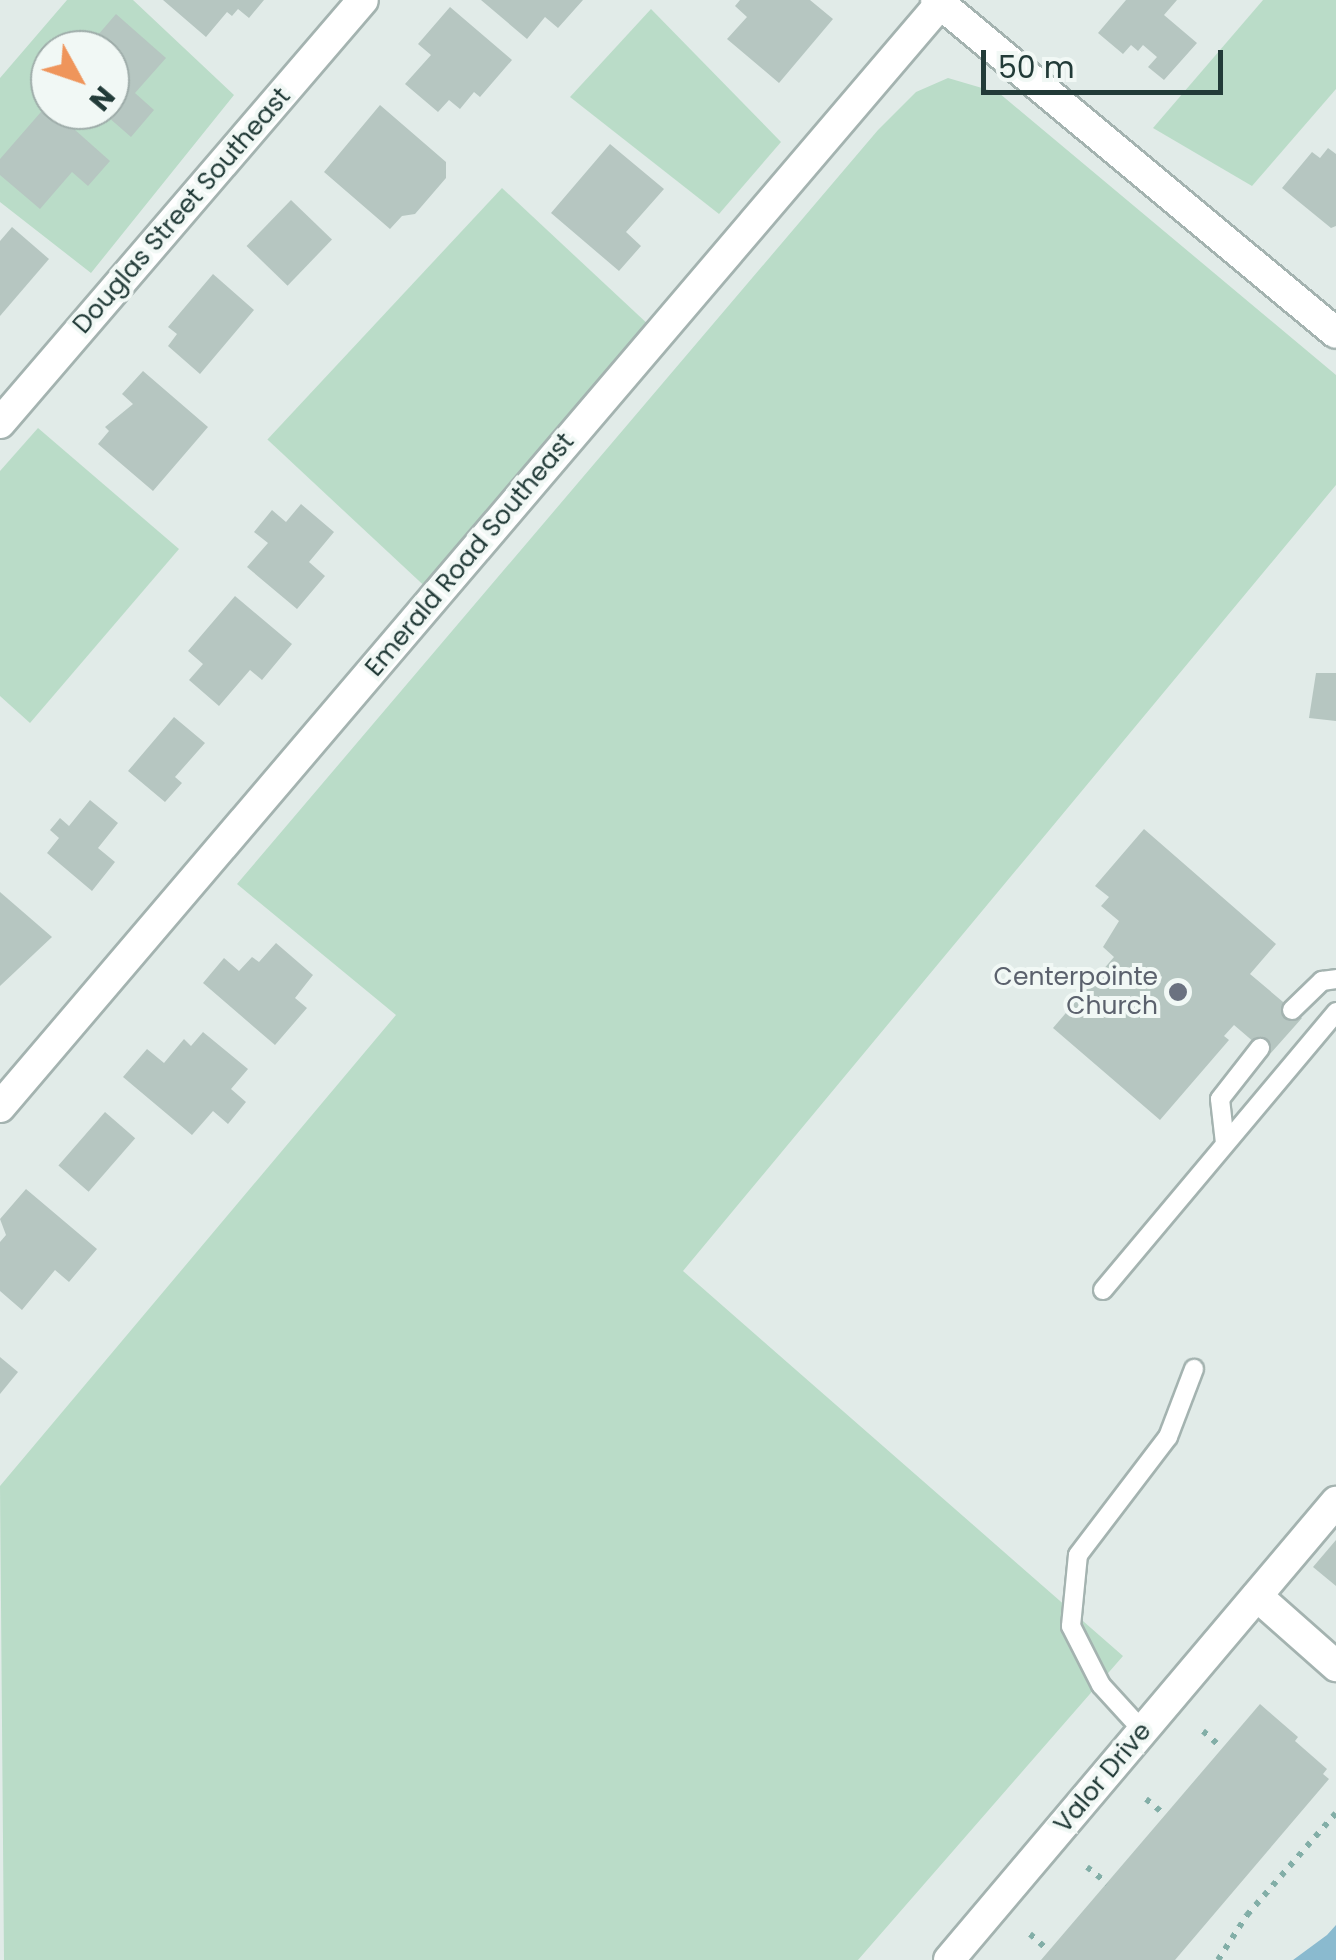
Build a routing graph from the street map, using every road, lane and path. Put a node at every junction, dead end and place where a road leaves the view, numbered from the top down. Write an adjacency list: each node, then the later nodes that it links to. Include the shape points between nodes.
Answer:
1 (363, 0): 4 (street, Douglas Street Southeast)
2 (938, 2): 3 (street); 9 (street, Emerald Road Southeast)
3 (1336, 333)
4 (0, 422)
5 (1336, 979): 6 (lane, via 1322,981)
6 (1292, 1010)
7 (1336, 1012): 10 (lane)
8 (1260, 1048): 10 (lane, via 1220,1099)
9 (0, 1107)
10 (1225, 1143): 11 (lane)
11 (1104, 1290)
12 (1194, 1369): 16 (lane, via 1168,1437 1078,1555 1070,1626 1100,1685)
13 (1336, 1502): 14 (street, Valor Drive)
14 (1257, 1596): 15 (street); 16 (street, Valor Drive)
15 (1336, 1666)
16 (1143, 1731): 26 (street, Valor Drive)
17 (1203, 1732): 18 (path)
18 (1222, 1748)
19 (1146, 1798): 21 (path)
20 (1336, 1812): 27 (path, via 1247,1915)
21 (1165, 1815)
22 (1087, 1867): 23 (path)
23 (1107, 1883)
24 (1030, 1934): 25 (path)
25 (1049, 1951)
26 (949, 1960)
27 (1218, 1960)

